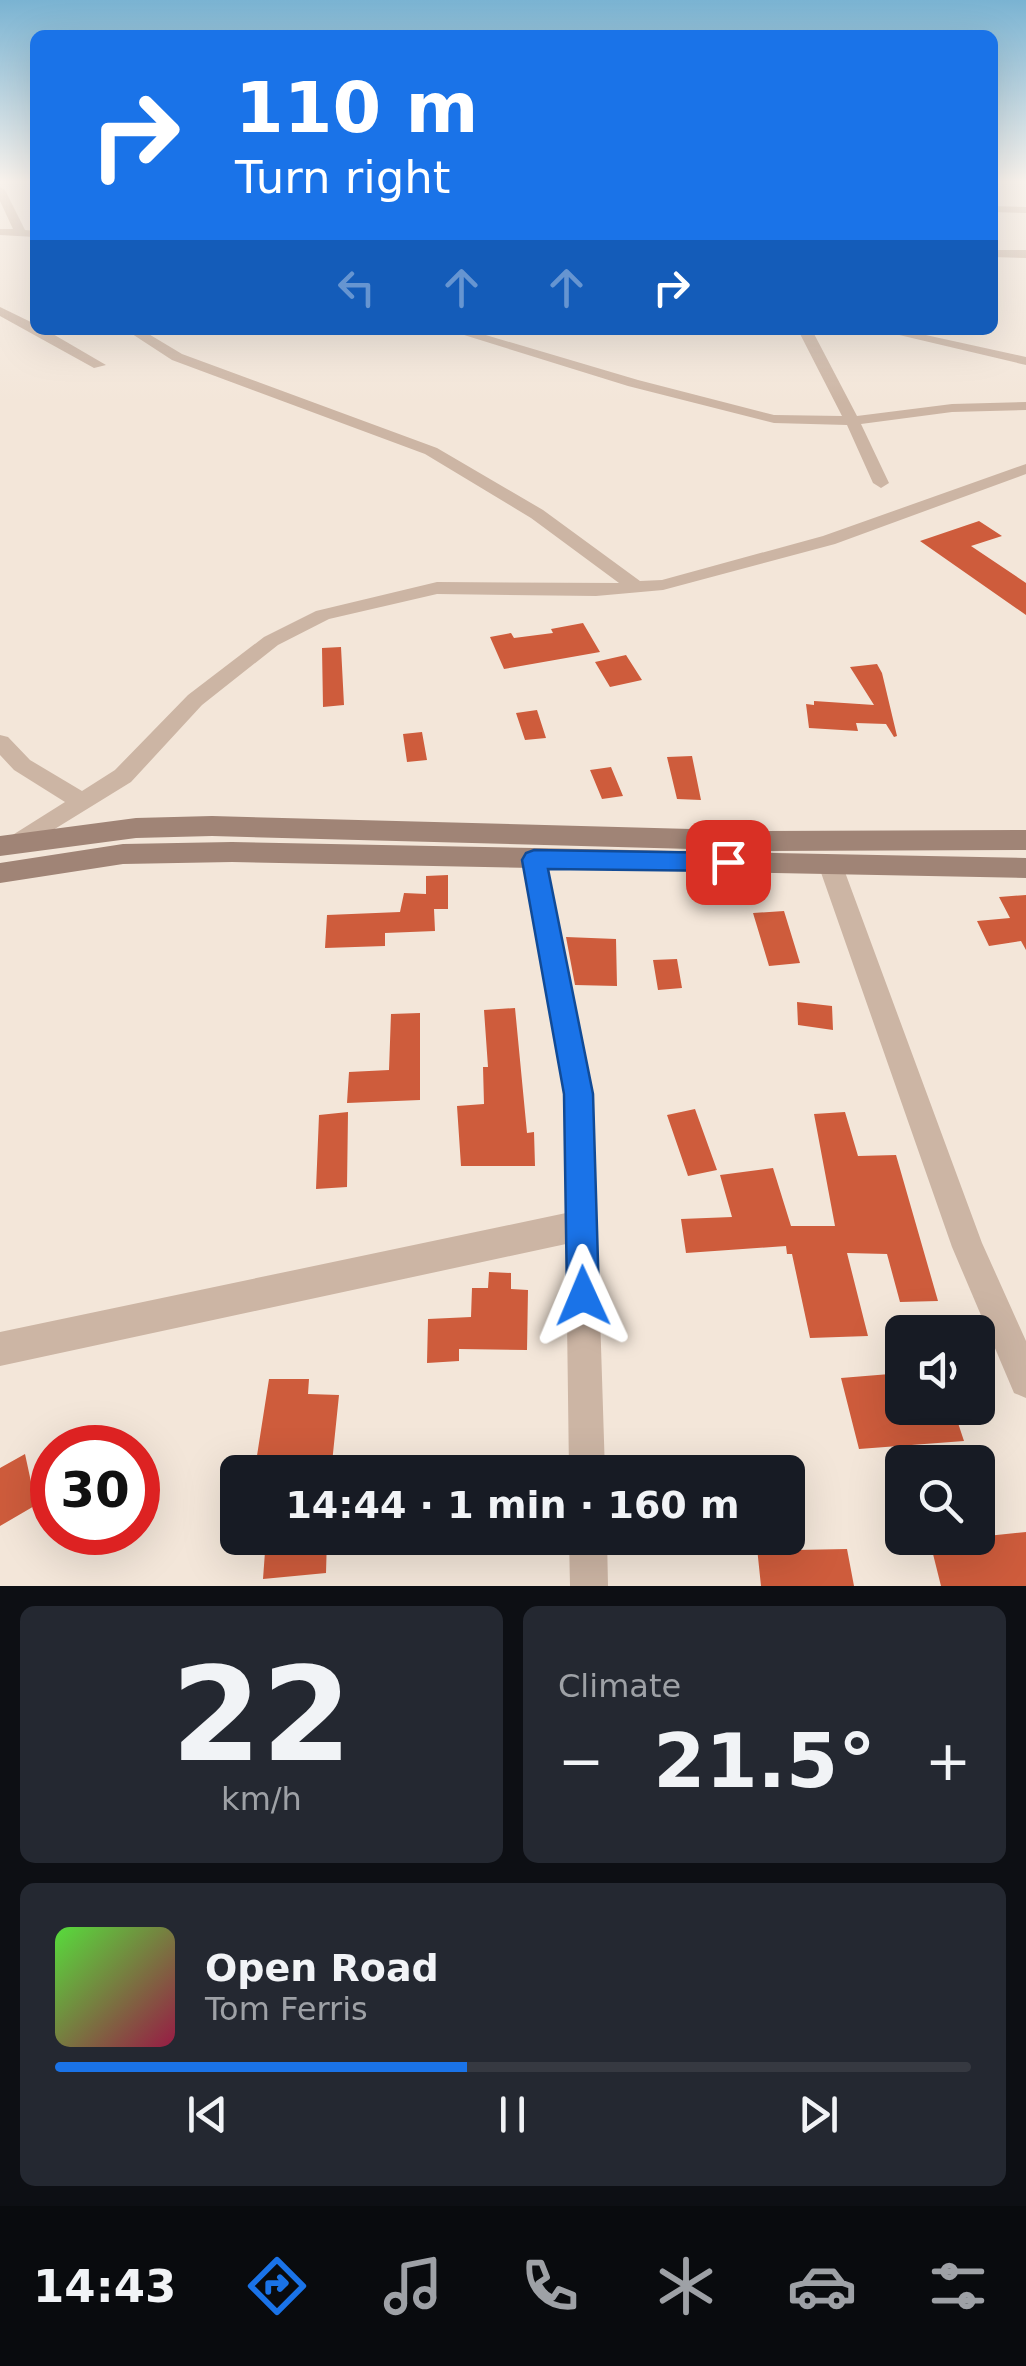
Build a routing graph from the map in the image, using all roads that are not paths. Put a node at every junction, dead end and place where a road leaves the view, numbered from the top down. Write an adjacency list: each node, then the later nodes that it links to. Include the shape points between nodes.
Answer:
1 (0, 311): 2 (street)
2 (30, 327)
3 (45, 335): 9 (street)
4 (140, 335): 14 (street, via 177,357 431,451 537,514)
5 (471, 335): 11 (street, via 774,419)
6 (808, 335): 11 (street)
7 (908, 335): 8 (street)
8 (1026, 361)
9 (99, 365)
10 (1026, 406): 11 (street)
11 (852, 421): 13 (street)
12 (1026, 469): 14 (street, via 829,540 663,586)
13 (881, 483)
14 (636, 587): 16 (street, via 436,588 323,615 272,641 195,700 123,776)
15 (0, 742): 16 (street, via 22,765)
16 (82, 802): 18 (street)
17 (1026, 840): 19 (street)
18 (10, 844): 19 (street, via 193,827)
19 (532, 846): 20 (street); 22 (street, via 496,859 123,854); 23 (street, via 579,1094)
20 (830, 864): 21 (street); 25 (street, via 968,1246)
21 (1026, 868)
22 (0, 873)
23 (582, 1224): 24 (street); 26 (street)
24 (0, 1349)
25 (1026, 1381)
26 (587, 1455)
27 (588, 1555): 28 (street)
28 (589, 1586)

